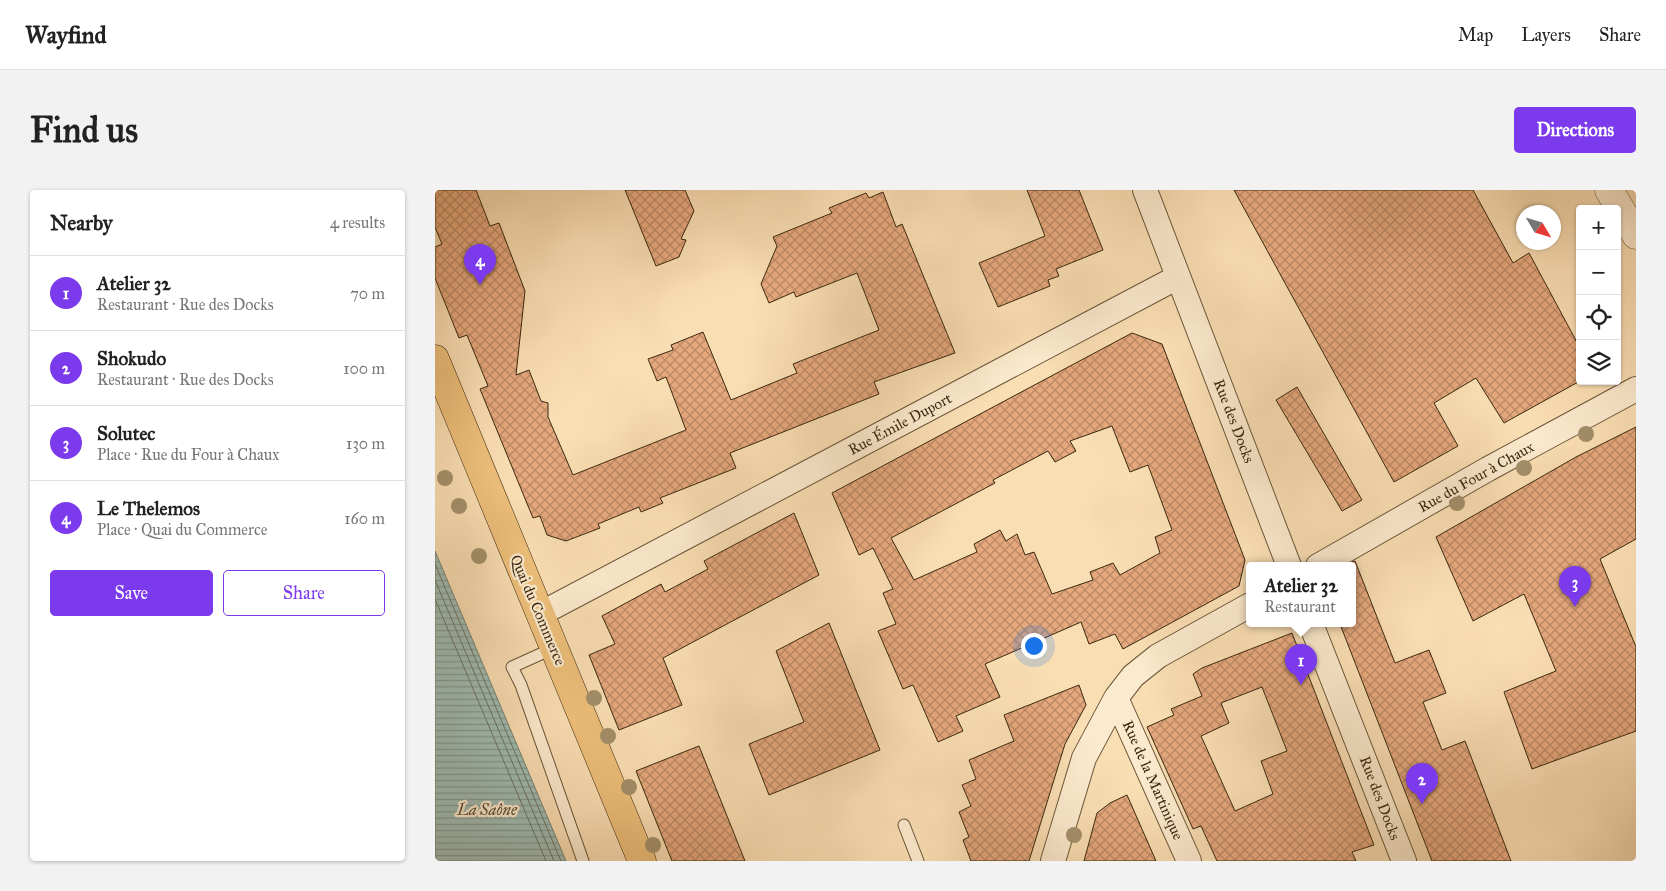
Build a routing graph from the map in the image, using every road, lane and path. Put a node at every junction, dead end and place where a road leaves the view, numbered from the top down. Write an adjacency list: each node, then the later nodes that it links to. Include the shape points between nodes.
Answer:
1 (1145, 190): 4 (street)
2 (1609, 190): 3 (street)
3 (1636, 235)
4 (1178, 277): 7 (street, Rue des Docks); 10 (street, Rue Émile Duport)
5 (435, 359): 10 (main road, Quai du Commerce)
6 (1636, 389): 8 (street, Rue du Four à Chaux)
7 (1287, 562)
8 (1325, 562)
9 (1246, 607): 13 (street, via 1158,656 1133,676)
10 (540, 614): 12 (main road, Quai du Commerce)
11 (1312, 627): 20 (street, Rue des Docks)
12 (554, 648): 15 (lane, via 512,667); 16 (main road, Quai du Commerce)
13 (1116, 698): 18 (street, via 1084,758); 19 (street, Rue de la Martinique)
14 (904, 825): 17 (lane)
15 (583, 861)
16 (642, 861)
17 (918, 861)
18 (1053, 861)
19 (1189, 861)
20 (1404, 861)

